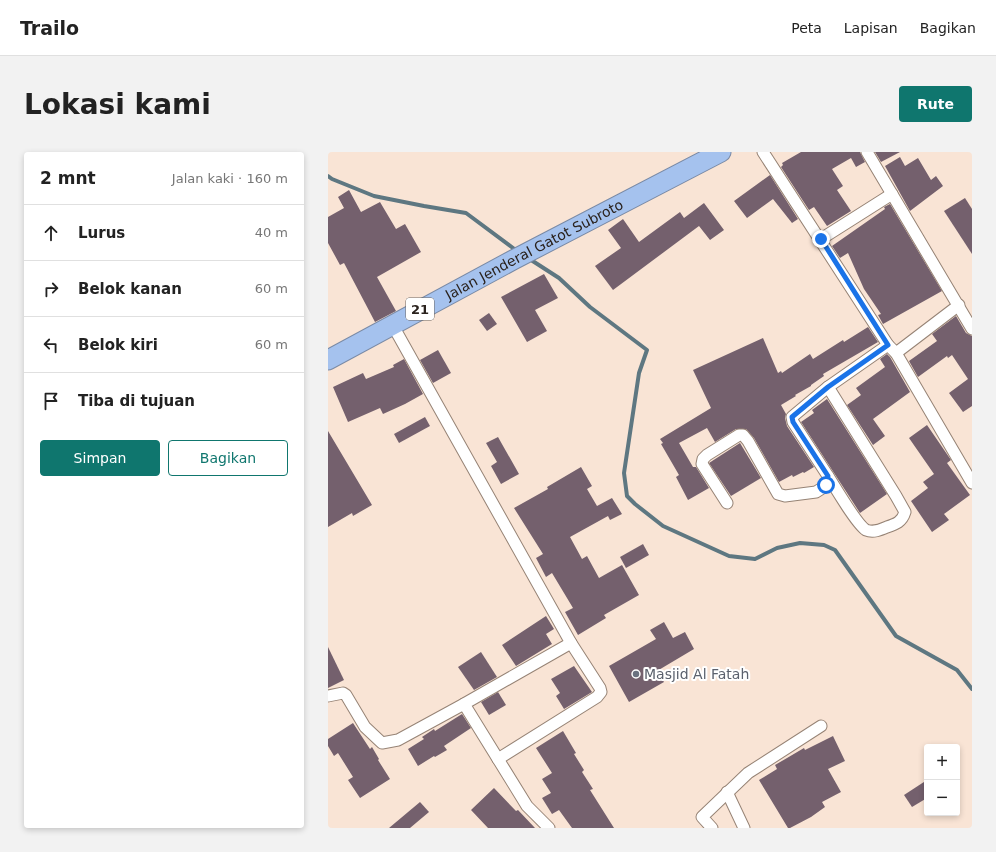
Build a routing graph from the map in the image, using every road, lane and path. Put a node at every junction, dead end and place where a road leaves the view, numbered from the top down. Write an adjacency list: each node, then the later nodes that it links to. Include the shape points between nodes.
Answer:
1 (721, 152): 7 (highway, Jalan Jenderal Gatot Subroto / 21)
2 (763, 152): 5 (street)
3 (867, 152): 4 (street)
4 (892, 194): 5 (street); 6 (street)
5 (821, 239): 9 (street)
6 (959, 305): 8 (street); 9 (street)
7 (392, 324): 10 (highway, Jalan Jenderal Gatot Subroto / 21); 15 (street)
8 (972, 329)
9 (892, 349): 11 (street); 13 (street)
10 (328, 360)
11 (828, 387): 12 (street, via 792,417); 12 (street, via 896,496 905,512 903,518 899,523 875,532 865,530)
12 (828, 476): 14 (street, via 826,485 816,492 785,496 778,494 748,441 743,435 739,435 707,454 702,464)
13 (972, 483)
14 (727, 504)
15 (571, 643): 17 (street); 19 (street, via 601,692 597,697)
16 (328, 696): 17 (street, via 342,693 346,695 364,727 382,743 398,740)
17 (464, 704): 19 (street)
18 (820, 726): 20 (street, via 748,773)
19 (498, 759): 21 (street, via 527,806)
20 (727, 792): 22 (street, via 702,817); 23 (street)
21 (549, 828)
22 (712, 828)
23 (744, 828)

